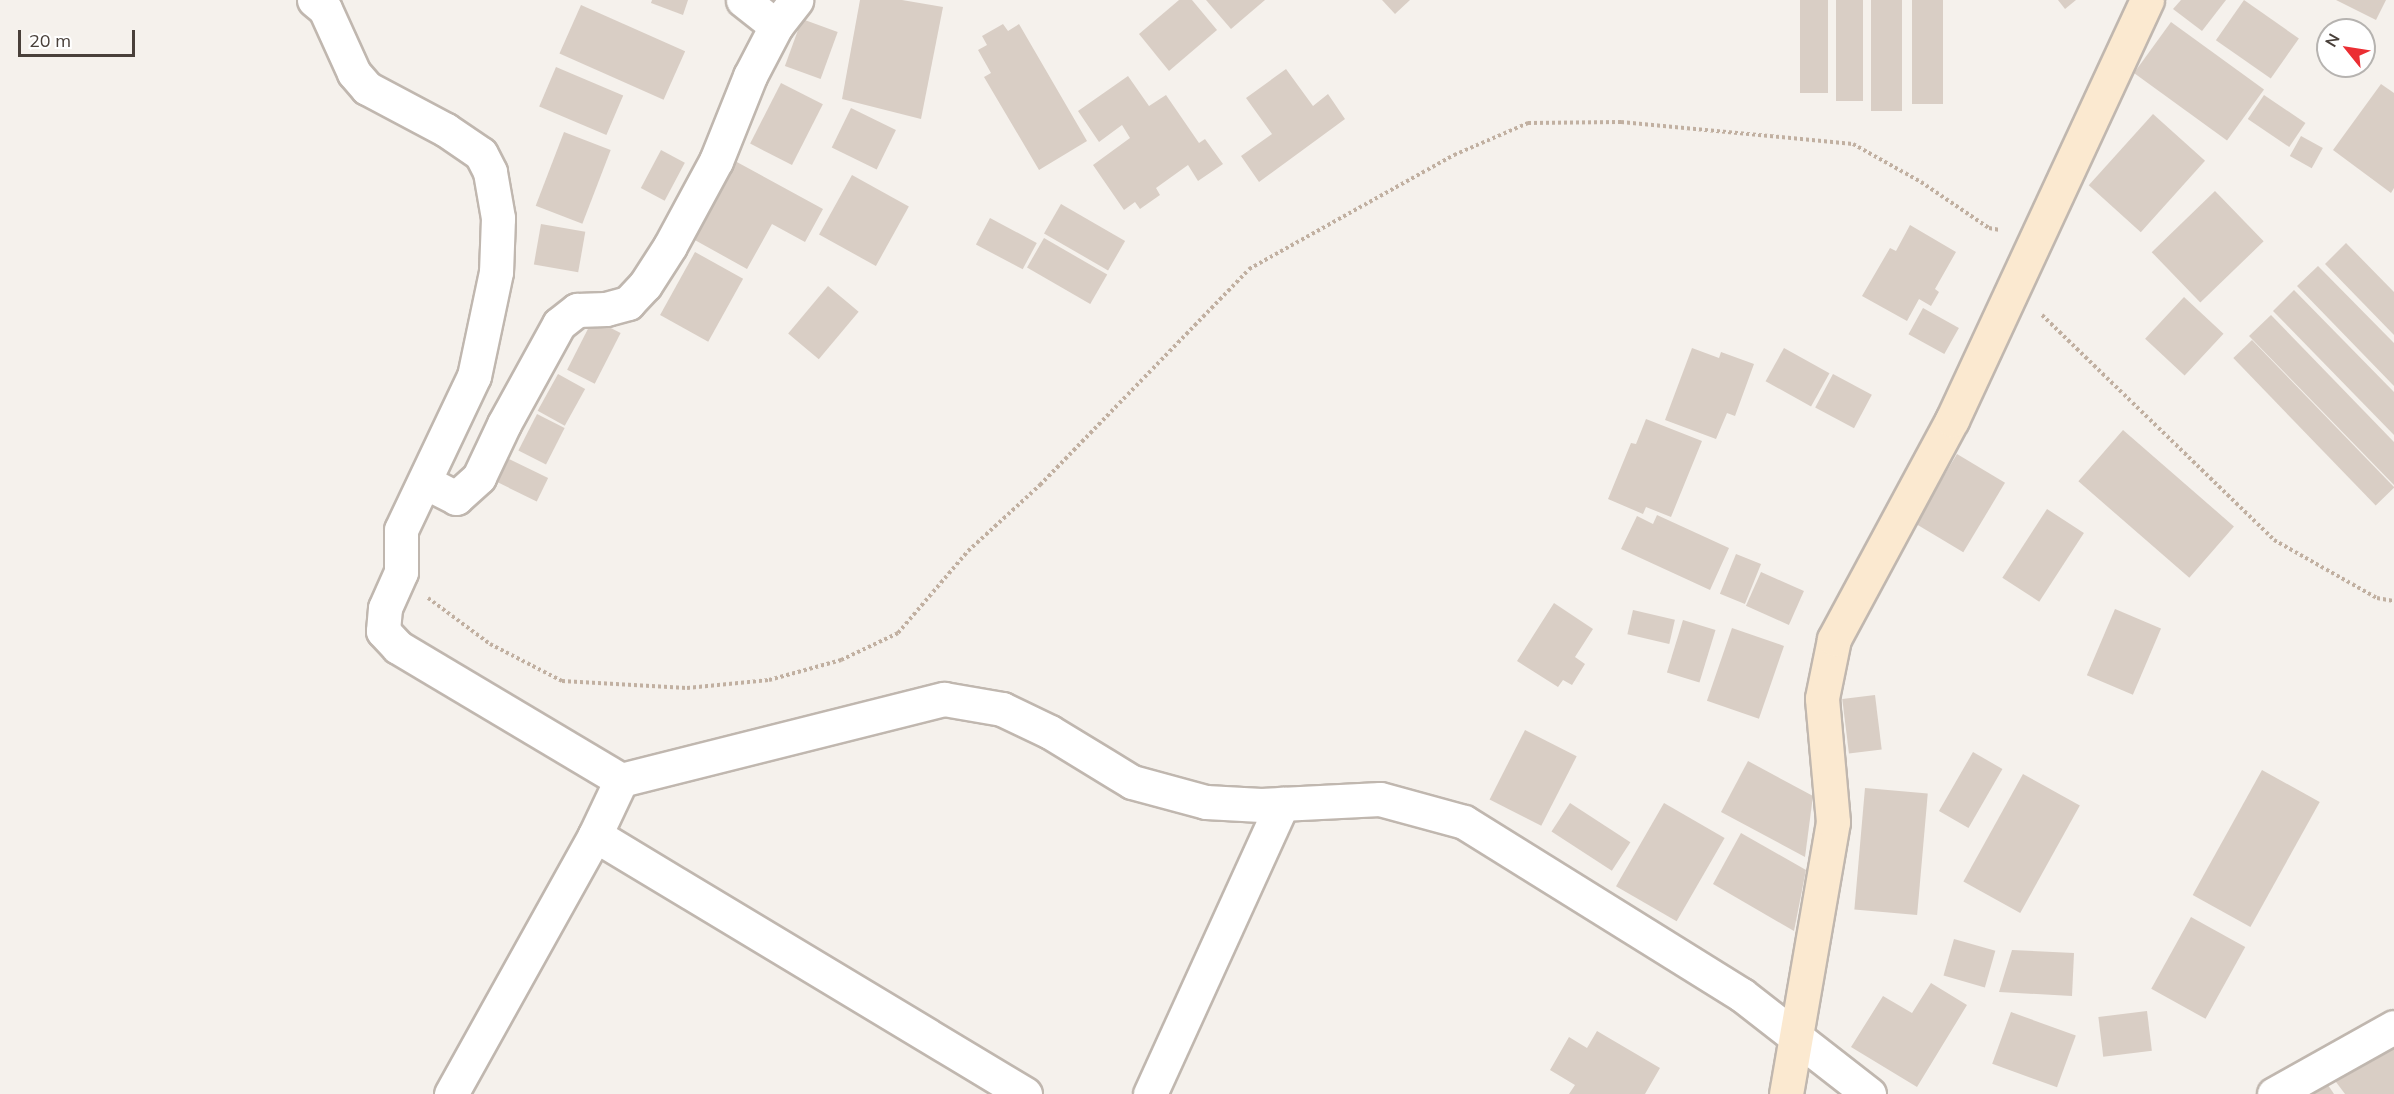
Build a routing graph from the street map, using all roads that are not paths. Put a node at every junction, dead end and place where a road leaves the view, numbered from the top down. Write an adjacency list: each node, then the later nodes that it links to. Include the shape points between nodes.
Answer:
1 (743, 0): 5 (street)
2 (796, 0): 5 (street)
3 (2147, 0): 11 (street, via 1952,420 1834,639 1822,698 1833,822)
4 (327, 3): 6 (street, via 354,73 367,88 446,129 481,154 490,172 498,218 496,272 474,376)
5 (776, 26): 6 (street, via 750,76 716,160 645,285 628,303 577,310 559,324 479,477 456,498)
6 (425, 482): 7 (street, via 401,530 401,572 385,608 383,631 398,647)
7 (621, 780): 8 (street, via 944,699 1002,709 1050,732 1132,783 1206,802); 9 (street)
8 (1282, 804): 11 (street, via 1380,799 1464,822 1742,995); 14 (street)
9 (595, 835): 12 (street); 13 (street)
10 (2394, 1027): 17 (street)
11 (1796, 1038): 15 (street); 16 (street)
12 (451, 1094)
13 (1025, 1094)
14 (1150, 1094)
15 (1786, 1094)
16 (1869, 1094)
17 (2274, 1094)

